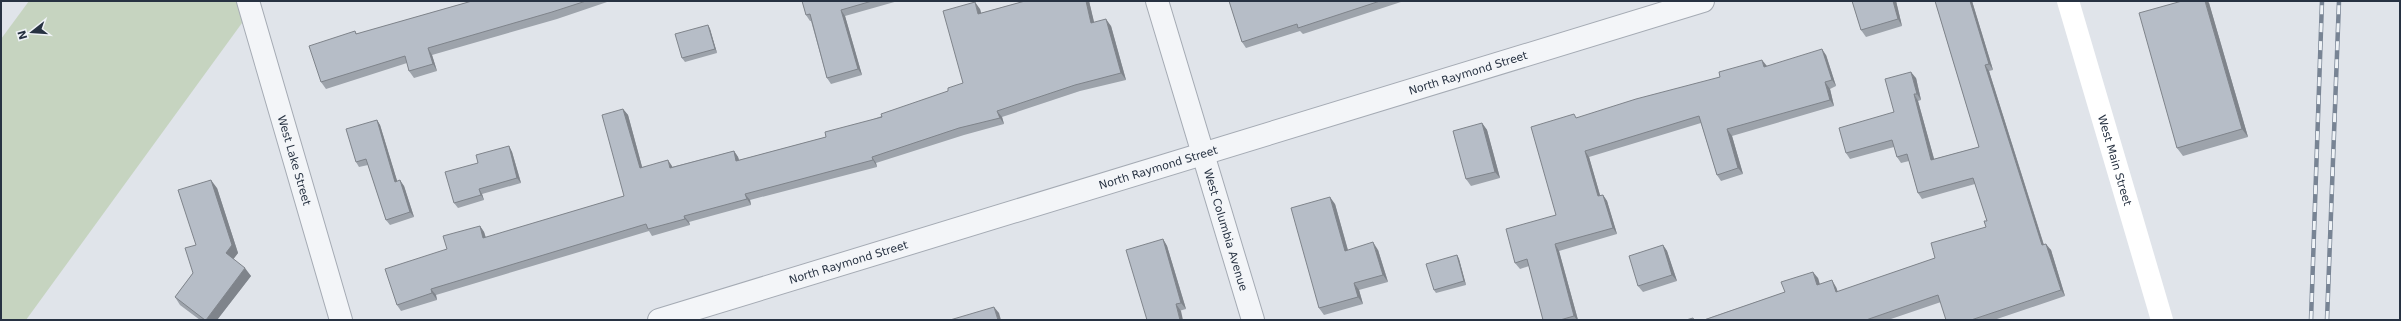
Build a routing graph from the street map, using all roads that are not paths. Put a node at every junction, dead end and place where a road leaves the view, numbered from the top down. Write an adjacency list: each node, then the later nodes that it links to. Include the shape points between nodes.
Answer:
1 (248, 1): 6 (street, West Lake Street)
2 (1157, 1): 5 (street, West Columbia Avenue)
3 (1703, 1): 5 (street, North Raymond Street)
4 (2068, 1): 9 (street, West Main Street)
5 (1203, 155): 7 (street, North Raymond Street); 8 (street, West Columbia Avenue)
6 (341, 320)
7 (659, 320)
8 (1253, 320)
9 (2160, 320)

